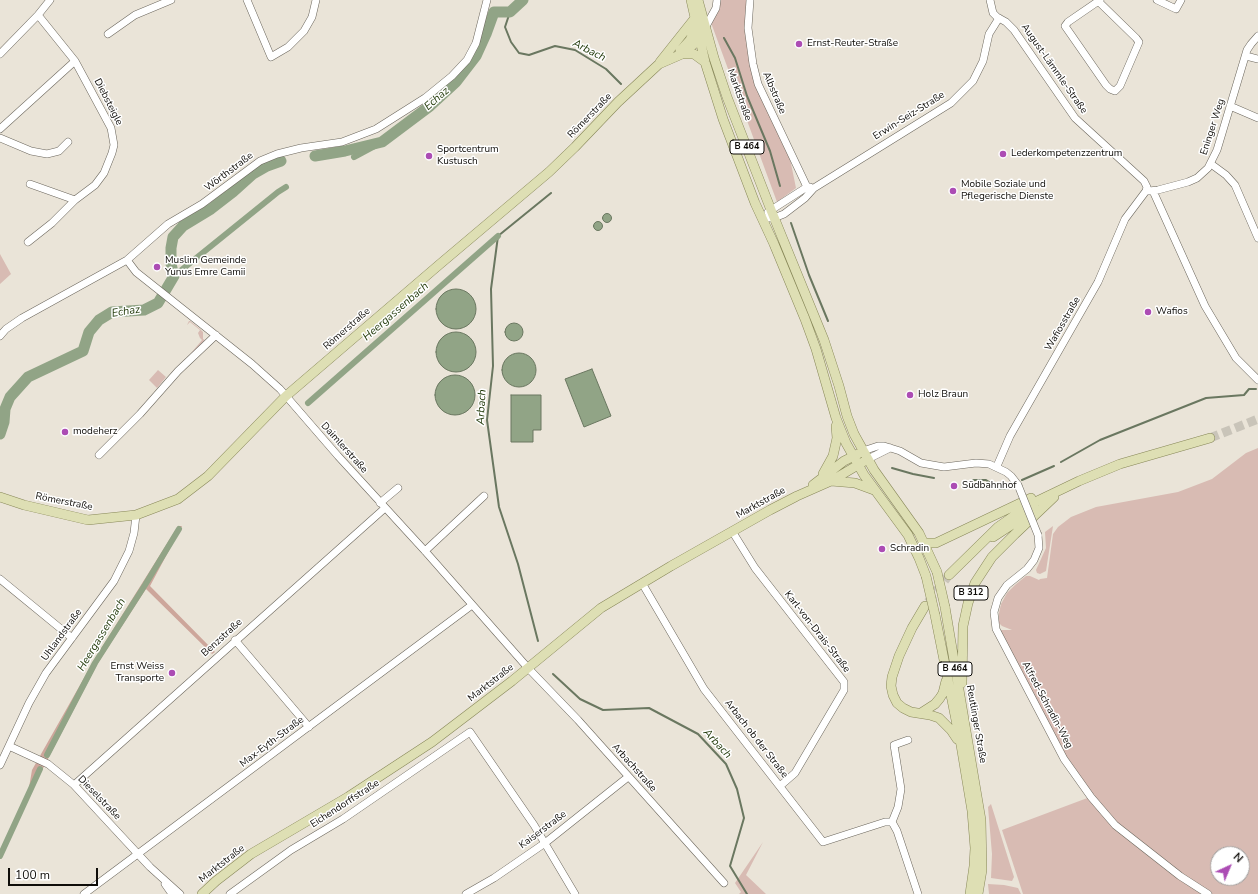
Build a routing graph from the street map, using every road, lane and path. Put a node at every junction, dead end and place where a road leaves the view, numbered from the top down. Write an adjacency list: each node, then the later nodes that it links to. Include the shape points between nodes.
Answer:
1 (50, 0): 13 (street)
2 (171, 0): 16 (street, via 135,15)
3 (247, 0): 4 (street, via 271,57 288,47 304,31 312,17)
4 (316, 0)
5 (487, 0): 41 (street, Wörthstraße, via 476,43 466,60 452,76 425,98 369,132 342,142 301,148 260,161 202,204 168,224)
6 (717, 0): 12 (street, via 716,8)
7 (750, 0): 34 (street, Albstraße, via 748,28 752,64 758,84)
8 (1157, 0): 9 (street, via 1176,9)
9 (1182, 0)
10 (1099, 1): 10 (street, via 1066,26 1106,85 1115,91 1120,86 1139,42)
11 (990, 2): 14 (street, August-Lämmle-Straße, via 992,13)
12 (698, 11): 15 (main road); 15 (main road); 18 (main road, B 464); 22 (main road, Römerstraße, via 690,40); 37 (main road, Marktstraße / B 464, via 727,97)
13 (38, 15): 19 (street); 24 (street, Diebsteigle)
14 (999, 18): 34 (street, Erwin-Seiz-Straße, via 989,34 983,61 973,81 951,103); 35 (street, August-Lämmle-Straße, via 1014,30 1075,118 1142,178)
15 (685, 30): 26 (main road)
16 (108, 34)
17 (1258, 36): 21 (street, Eninger Weg, via 1249,47)
18 (700, 39): 20 (main road, Römerstraße); 25 (main road, Marktstraße / B 464)
19 (0, 54)
20 (682, 54): 22 (main road, Römerstraße); 25 (main road, via 694,54)
21 (1246, 56): 23 (street); 27 (street, Eninger Weg)
22 (672, 58): 26 (main road, Römerstraße)
23 (1258, 59)
24 (75, 61): 29 (street); 36 (street, Diebsteigle, via 112,132 114,145 104,174 95,185)
25 (705, 62): 38 (main road, Marktstraße / B 464, via 723,119)
26 (659, 64): 45 (main road, Römerstraße, via 549,172)
27 (1230, 106): 28 (street); 32 (street, Eninger Weg)
28 (1258, 118)
29 (0, 129)
30 (0, 138): 31 (street, via 31,151 47,154 59,151)
31 (68, 142)
32 (1211, 164): 35 (street, via 1206,171 1192,180); 39 (street, Eninger Weg, via 1226,174 1235,185)
33 (30, 184): 36 (street)
34 (810, 187): 37 (street, Erwin-Seiz-Straße); 37 (street, Erwin-Seiz-Straße, via 805,198 784,214)
35 (1150, 191): 44 (street, August-Lämmle-Straße, via 1205,306 1234,355); 52 (street, Wafiosstraße, via 1125,219 1098,282 1010,436)
36 (75, 200): 40 (street, Diebsteigle)
37 (773, 214): 38 (street, Erwin-Seiz-Straße); 49 (main road, Marktstraße / B 464, via 824,340 847,416)
38 (762, 218): 46 (main road, Marktstraße / B 464, via 805,318)
39 (1258, 238)
40 (28, 242)
41 (127, 260): 42 (street, Daimlerstraße, via 136,272); 43 (street, Wörthstraße, via 22,318)
42 (216, 335): 45 (street, Daimlerstraße); 48 (street, via 178,371)
43 (0, 336)
44 (1258, 380)
45 (286, 396): 62 (street, Daimlerstraße); 63 (main road, Römerstraße, via 208,476 178,499)
46 (836, 418): 50 (main road, Marktstraße / B 464); 53 (main road, via 836,447)
47 (1210, 438): 56 (main road, B 312, via 1120,464)
48 (99, 455)
49 (865, 455): 50 (main road); 51 (main road); 52 (street, via 890,448 921,463 944,467 981,463); 65 (main road, Reutlinger Straße / B 464)
50 (853, 456): 51 (main road, Marktstraße / B 464); 53 (main road, Marktstraße)
51 (858, 465): 54 (main road, Marktstraße); 57 (main road, Reutlinger Straße / B 464)
52 (996, 466): 104 (street, Alfred-Schradin-Weg, bridge, via 1011,476 1018,485 1038,535 1039,548 1027,569 1007,585 998,598 994,612 996,629 1064,759 1091,797 1115,826)
53 (820, 479): 59 (main road, Marktstraße)
54 (831, 481): 57 (main road, via 861,484); 59 (main road, Marktstraße)
55 (398, 488): 62 (street, Benzstraße)
56 (1064, 488): 61 (main road, B 312); 65 (main road, B 312, via 1035,497 936,543); 66 (main road, B 312, via 1013,516)
57 (876, 491): 76 (main road, Reutlinger Straße / B 464, bridge, via 908,535 920,558 935,615)
58 (484, 496): 67 (street)
59 (797, 496): 64 (main road, Marktstraße)
60 (0, 497): 63 (main road, Römerstraße, via 88,520)
61 (1046, 504): 66 (main road, B 312); 77 (main road, B 312, via 992,558 975,583 963,626)
62 (382, 506): 67 (street, Daimlerstraße); 74 (street, Benzstraße)
63 (136, 515): 73 (street, Uhlandstraße, via 129,551 114,581)
64 (732, 531): 70 (main road, Marktstraße); 86 (street, Karl-von-Drais-Straße, via 755,568 844,682 844,690 795,773)
65 (925, 543): 77 (main road, Reutlinger Straße / B 464, bridge, via 937,572 945,607)
66 (978, 546): 68 (main road, B 312)
67 (425, 551): 71 (street, Daimlerstraße)
68 (949, 575)
69 (0, 579): 73 (street)
70 (642, 583): 75 (main road, Marktstraße, via 601,608); 86 (street, Arbach ob der Straße, via 704,689)
71 (472, 605): 75 (street, Daimlerstraße); 79 (street, Max-Eyth-Straße)
72 (925, 606): 78 (main road, B 312, via 898,656 892,677 893,695 897,703 911,712)
73 (72, 638): 82 (street, Uhlandstraße, via 46,673)
74 (235, 640): 79 (street); 85 (street, Benzstraße)
75 (528, 668): 84 (street, Arbachstraße); 96 (main road, Marktstraße, via 432,742 348,797 251,854)
76 (947, 677): 78 (main road, via 940,698); 81 (main road, Reutlinger Straße)
77 (962, 710): 90 (main road, Reutlinger Straße / B 312, via 981,820)
78 (921, 713): 81 (main road, B 312, via 939,718)
79 (309, 727): 89 (street, Max-Eyth-Straße)
80 (908, 740): 87 (street, via 894,745 901,789)
81 (961, 745): 90 (main road, Reutlinger Straße / B 312)
82 (9, 746): 83 (street, Uhlandstraße); 85 (street, Dieselstraße, via 48,764)
83 (0, 765)
84 (628, 777): 88 (street, Kaiserstraße); 92 (street, Arbachstraße)
85 (74, 784): 89 (street, Dieselstraße)
86 (780, 786): 87 (street, Arbach ob der Straße, via 822,842)
87 (892, 822): 100 (street)
88 (545, 843): 97 (street, Eichendorffstraße, via 470,732 343,819 291,850); 98 (street, Kaiserstraße); 99 (street)
89 (139, 853): 91 (street, Dieselstraße); 94 (street, Max-Eyth-Straße)
90 (978, 868): 101 (main road, B 312); 102 (main road, B 312); 103 (main road, B 312, via 986,883)
91 (163, 880): 93 (street, Dieselstraße); 95 (street, Dieselstraße)
92 (724, 883)
93 (169, 892)
94 (84, 894)
95 (180, 894)
96 (202, 894)
97 (230, 894)
98 (466, 894)
99 (575, 894)
100 (918, 894)
101 (970, 894)
102 (978, 894)
103 (984, 894)
104 (1208, 894)

